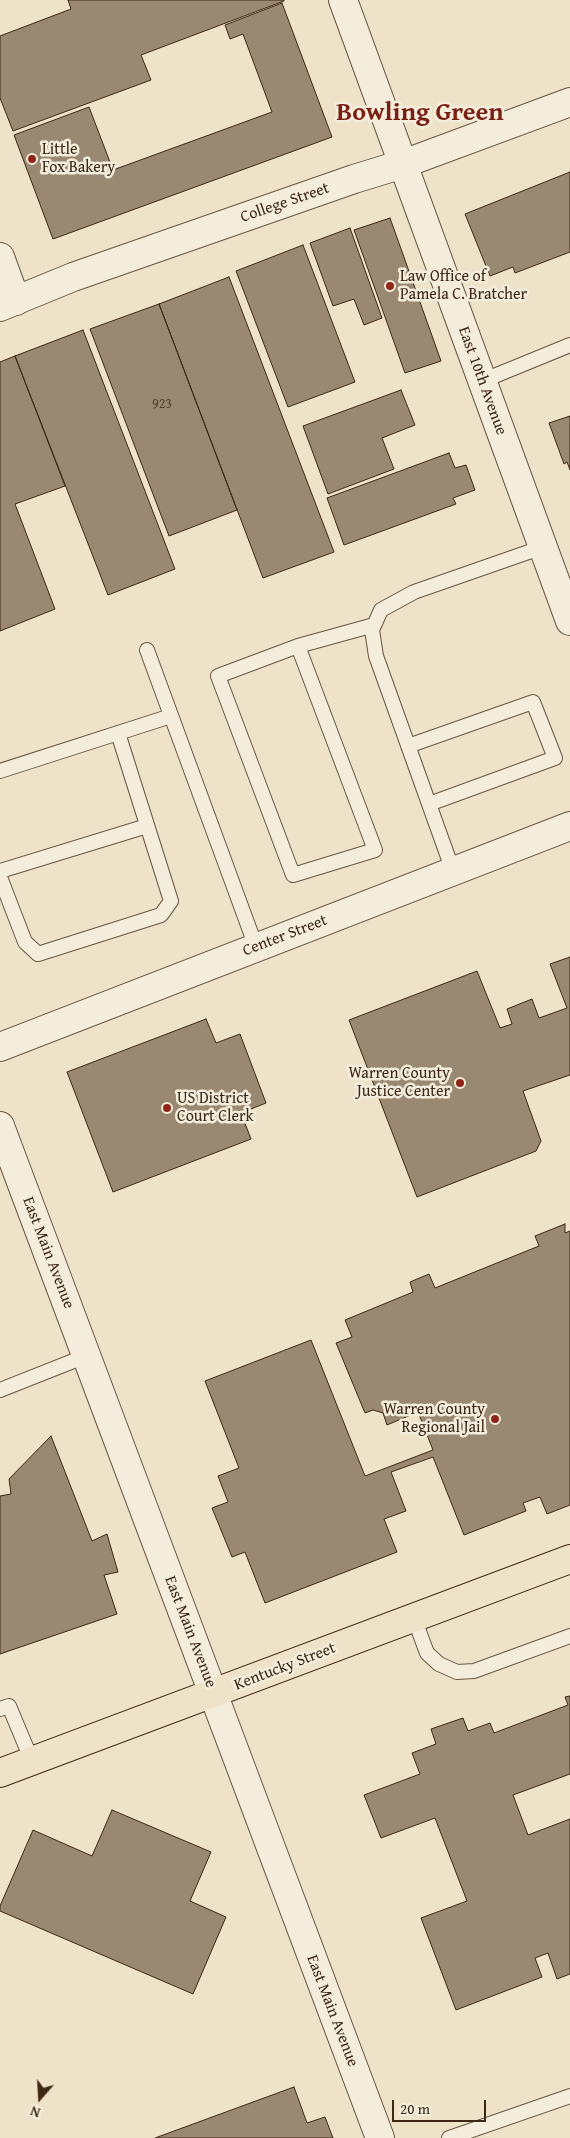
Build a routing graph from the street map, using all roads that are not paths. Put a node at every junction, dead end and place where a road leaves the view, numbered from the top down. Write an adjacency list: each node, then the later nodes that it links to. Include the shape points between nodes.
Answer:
1 (343, 0): 3 (street, East 10th Avenue)
2 (570, 102): 3 (street, College Street)
3 (403, 164): 5 (street, College Street, via 199,232); 7 (street, East 10th Avenue)
4 (0, 257): 5 (street)
5 (8, 304)
6 (570, 346): 7 (lane)
7 (482, 381): 8 (street, East 10th Avenue)
8 (543, 547): 9 (street, East 10th Avenue); 10 (lane, via 414,592 381,610)
9 (570, 621)
10 (374, 625): 11 (lane); 15 (lane, via 376,656)
11 (298, 646): 11 (lane, via 218,676 293,875 375,850)
12 (147, 650): 13 (lane)
13 (172, 716): 14 (lane); 23 (lane)
14 (118, 733): 16 (lane); 18 (lane)
15 (408, 746): 17 (lane); 17 (lane, via 533,702 555,758)
16 (0, 771)
17 (429, 804): 21 (lane)
18 (147, 826): 20 (lane); 22 (lane, via 171,901 161,915 38,954 25,942)
19 (570, 826): 21 (street, Center Street)
20 (0, 871)
21 (453, 871): 23 (street, Center Street)
22 (0, 877)
23 (256, 948): 24 (street, Center Street)
24 (0, 1047)
25 (0, 1126): 26 (street, East Main Avenue)
26 (86, 1356): 27 (lane); 31 (street, East Main Avenue)
27 (0, 1390)
28 (570, 1559): 29 (main road, Kentucky Street)
29 (414, 1618): 30 (lane, via 427,1653 439,1664 457,1672 474,1672); 31 (main road, Kentucky Street)
30 (570, 1636)
31 (213, 1694): 33 (main road, Kentucky Street); 36 (street, East Main Avenue)
32 (0, 1709): 33 (lane, via 9,1706)
33 (32, 1762): 34 (main road, Kentucky Street)
34 (0, 1773)
35 (570, 2096): 37 (lane)
36 (380, 2138)
37 (449, 2138)

